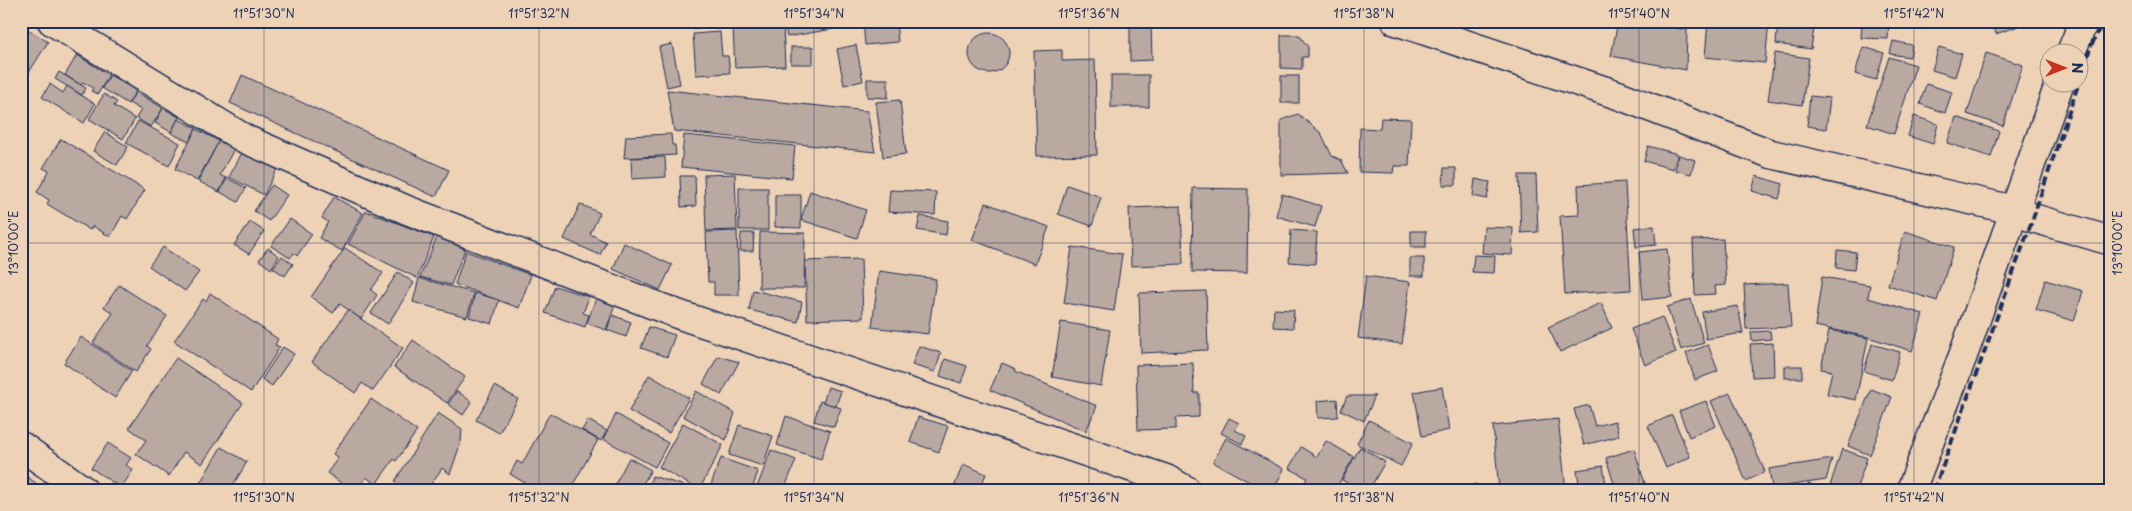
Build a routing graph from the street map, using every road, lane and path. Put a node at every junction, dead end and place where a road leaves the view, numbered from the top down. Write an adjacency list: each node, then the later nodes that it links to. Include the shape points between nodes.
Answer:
1 (52, 21): 10 (street, via 245,139 407,210 680,315 1166,479)
2 (1396, 21): 6 (street, via 1618,96 1771,154)
3 (2084, 21): 4 (street)
4 (2075, 42)
5 (2056, 92): 6 (street)
6 (2014, 210): 7 (street); 11 (street)
7 (2111, 241)
8 (21, 446): 9 (street)
9 (83, 490)
10 (1186, 490)
11 (1911, 490)

